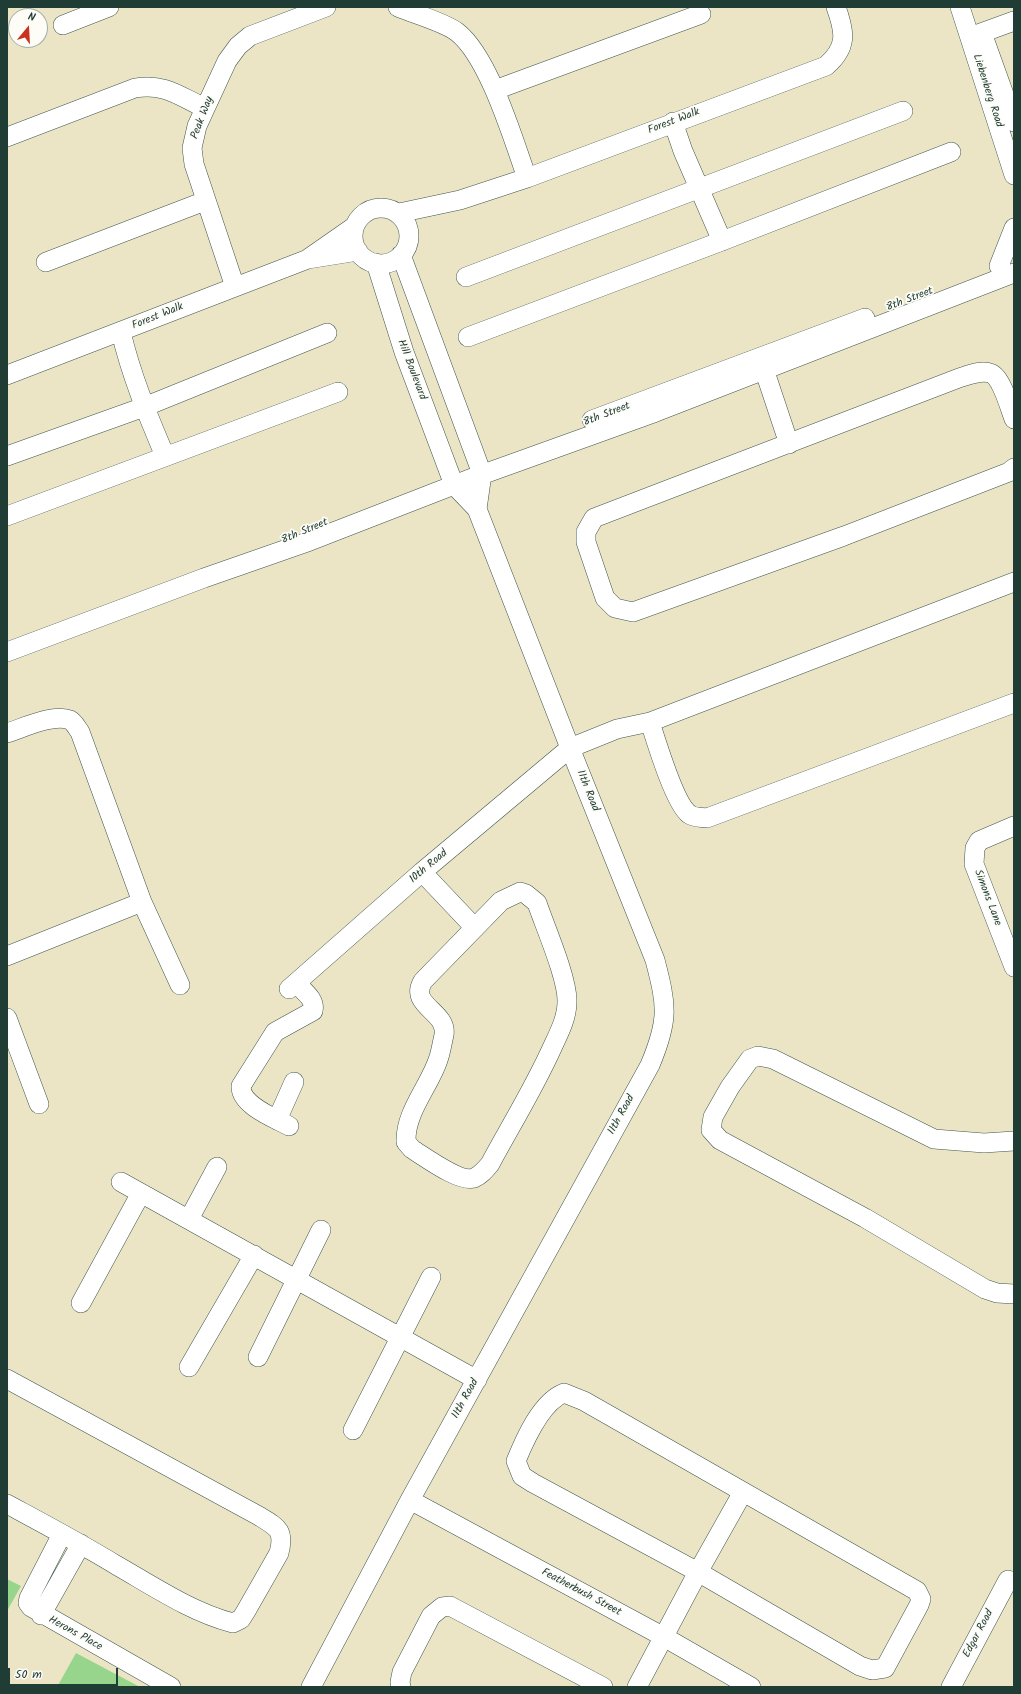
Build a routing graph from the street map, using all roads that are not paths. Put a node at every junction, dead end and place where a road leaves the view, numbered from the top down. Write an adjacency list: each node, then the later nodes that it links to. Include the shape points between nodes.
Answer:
1 (109, 7): 11 (street)
2 (326, 7): 8 (street, Peak Way)
3 (398, 7): 7 (street)
4 (836, 7): 16 (street, Forest Walk, via 844,37 835,58 826,66)
5 (960, 7): 12 (street, Liebenberg Road)
6 (972, 7): 12 (street, Liebenberg Road)
7 (418, 11): 13 (street, via 466,39 477,54)
8 (291, 13): 14 (street, Peak Way, via 250,36 238,46 227,61)
9 (701, 14): 13 (street)
10 (1014, 21): 12 (street)
11 (63, 25)
12 (976, 35): 17 (street, Liebenberg Road); 20 (street, Liebenberg Road)
13 (495, 90): 21 (street)
14 (205, 108): 18 (street, via 162,88 135,88); 24 (street, Peak Way, via 197,126 192,148 194,164)
15 (902, 111): 22 (street)
16 (673, 122): 21 (street, Forest Walk); 22 (street)
17 (1014, 122)
18 (7, 137)
19 (951, 152): 29 (street)
20 (1014, 174)
21 (527, 178): 23 (street, Forest Walk)
22 (699, 188): 29 (street); 36 (street)
23 (460, 200): 25 (street, Forest Walk); 28 (street, Forest Walk)
24 (206, 201): 33 (street); 37 (street, Peak Way)
25 (399, 213): 26 (street, via 391,209 374,208 365,212); 28 (street)
26 (355, 226): 30 (street, via 353,235); 32 (street, Forest Walk)
27 (1014, 228): 35 (street)
28 (409, 230): 31 (street, via 410,239)
29 (722, 241): 42 (street)
30 (358, 251): 32 (street, Forest Walk); 34 (street, via 363,257)
31 (402, 255): 34 (street, via 385,264); 38 (street)
32 (308, 259): 37 (street, Forest Walk)
33 (46, 262)
34 (376, 263): 39 (street, Hill Boulevard)
35 (1008, 271): 43 (street, 8th Street)
36 (466, 277)
37 (235, 287): 40 (street, Forest Walk)
38 (416, 294): 39 (street); 44 (street)
39 (388, 304): 46 (street, Hill Boulevard)
40 (121, 332): 45 (street, Forest Walk); 48 (street)
41 (327, 333): 48 (street)
42 (468, 337)
43 (762, 364): 50 (street); 54 (street, 8th Street, via 656,412)
44 (442, 366): 46 (street); 54 (street)
45 (7, 375)
46 (413, 376): 55 (street, Hill Boulevard)
47 (338, 392): 52 (street)
48 (144, 407): 51 (street); 52 (street)
49 (1014, 419): 50 (street, via 998,378 991,372 979,372)
50 (789, 444): 53 (street, via 594,518 586,532 586,542 609,604 622,611 633,612 844,536)
51 (7, 456)
52 (164, 456): 57 (street)
53 (1014, 468)
54 (480, 470): 55 (street, 8th Street); 56 (street, 11th Road)
55 (452, 480): 56 (street, 11th Road); 59 (street, 8th Street, via 307,530 204,578)
56 (477, 508): 63 (street, 11th Road)
57 (7, 516)
58 (1014, 582): 61 (street, 10th Road)
59 (7, 652)
60 (1014, 703): 61 (street, via 707,818 692,816 683,807)
61 (650, 722): 63 (street, 10th Road, via 617,729)
62 (7, 733): 66 (street, via 49,719 72,720 80,732)
63 (570, 748): 65 (street, 10th Road); 89 (street, 11th Road, via 655,960 663,991 664,1029 650,1065)
64 (1014, 826): 69 (street, Simons Lane, via 979,841 973,857)
65 (422, 872): 67 (street); 72 (street, 10th Road, via 292,986 310,998 313,1011 275,1032 241,1086 243,1097 248,1103 283,1123)
66 (142, 902): 68 (street); 70 (street)
67 (475, 928): 67 (street, via 501,901 520,892 526,894 537,903 566,986 567,1001 563,1025 490,1164 483,1173 463,1179 412,1149 406,1142 405,1133 409,1119 438,1060 445,1030 443,1022 420,998 420,985)
68 (7, 956)
69 (1014, 967)
70 (180, 985)
71 (7, 1018): 73 (street)
72 (294, 1082)
73 (39, 1104)
74 (1014, 1141): 83 (street, via 984,1143 934,1139 773,1060 758,1056 750,1059 730,1087 713,1117 711,1130 720,1140 865,1218 985,1289)
75 (217, 1167): 78 (street)
76 (121, 1182): 77 (street)
77 (141, 1193): 78 (street); 84 (street)
78 (189, 1219): 80 (street)
79 (321, 1230): 82 (street)
80 (254, 1255): 82 (street); 87 (street)
81 (432, 1277): 85 (street)
82 (297, 1278): 85 (street); 86 (street)
83 (1014, 1294)
84 (81, 1303)
85 (401, 1336): 89 (street); 90 (street)
86 (258, 1356)
87 (189, 1367)
88 (7, 1379): 95 (street, via 260,1516 277,1528 282,1535 279,1553 241,1619 232,1623 209,1616 168,1595)
89 (477, 1380): 92 (street, 11th Road)
90 (353, 1430)
91 (743, 1492): 96 (street); 96 (street, via 917,1591 921,1599 919,1606 888,1664 885,1668 877,1670 860,1666); 96 (street, via 575,1396 564,1393 544,1407 516,1461 522,1476)
92 (410, 1500): 99 (street, Featherbush Street); 101 (street, 11th Road)
93 (7, 1504): 94 (street)
94 (62, 1534): 95 (street); 98 (street, Herons Place, via 29,1598 28,1603)
95 (81, 1544): 98 (street)
96 (698, 1572): 99 (street)
97 (1008, 1580): 106 (street, Edgar Road)
98 (41, 1615): 100 (street, Herons Place)
99 (664, 1637): 104 (street); 105 (street, Featherbush Street)
100 (172, 1687)
101 (311, 1687)
102 (401, 1687): 103 (street, via 402,1672 431,1616 442,1607 450,1606)
103 (603, 1687)
104 (637, 1687)
105 (751, 1687)
106 (951, 1687)

